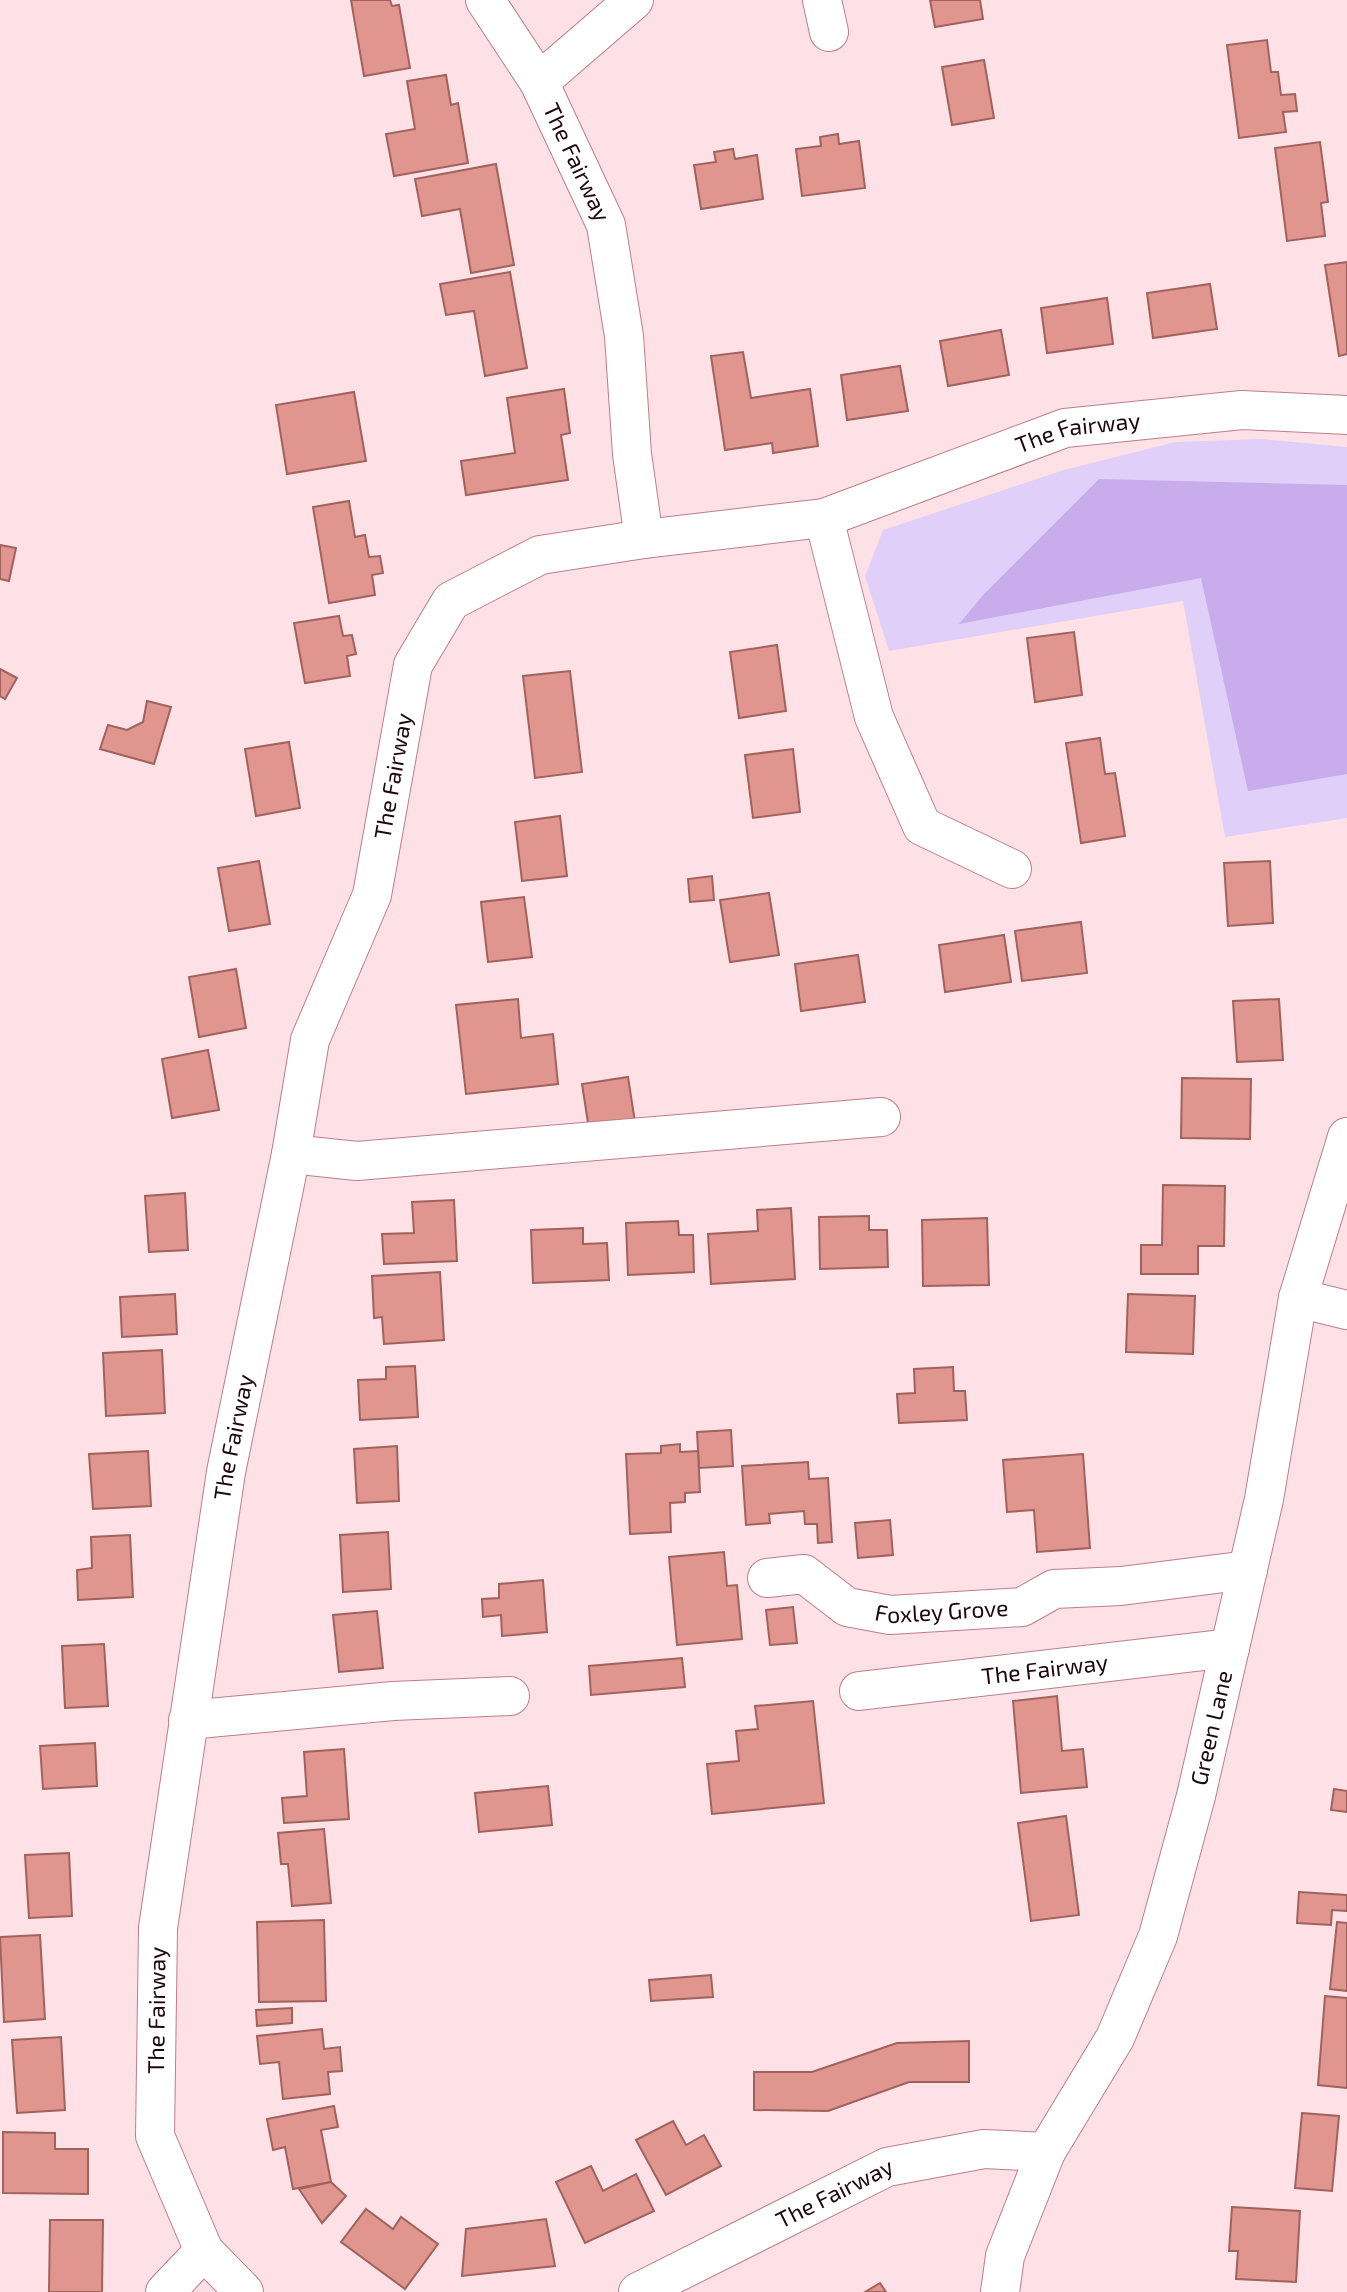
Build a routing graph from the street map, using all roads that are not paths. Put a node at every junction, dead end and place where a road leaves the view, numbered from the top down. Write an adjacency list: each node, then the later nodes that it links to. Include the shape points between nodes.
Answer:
1 (485, 0): 3 (street, The Fairway)
2 (634, 0): 3 (street, The Fairway)
3 (539, 82): 6 (street, The Fairway, via 606,225 624,336 632,454)
4 (1347, 415): 5 (street, The Fairway, via 1241,410 1065,428)
5 (824, 518): 6 (street, The Fairway); 7 (street, via 874,717 922,826)
6 (644, 538): 10 (street, The Fairway, via 540,555 451,601 413,665 372,895 310,1040)
7 (1012, 869)
8 (881, 1117): 10 (street, via 357,1161)
9 (1347, 1137): 11 (street, Green Lane)
10 (291, 1154): 18 (street, The Fairway, via 226,1472)
11 (1298, 1298): 12 (street); 13 (street, Green Lane)
12 (1347, 1310)
13 (1248, 1570): 14 (street, Foxley Grove, via 1054,1590 1022,1607 890,1615 847,1606 804,1574); 15 (street, Green Lane)
14 (767, 1578)
15 (1230, 1648): 16 (street, The Fairway); 19 (street, Green Lane, via 1158,1936 1115,2038)
16 (859, 1691)
17 (510, 1696): 18 (street, via 393,1701)
18 (188, 1720): 20 (street, The Fairway, via 158,1928 155,2136)
19 (1046, 2152): 23 (street, The Fairway, via 984,2149 887,2167); 24 (street, Green Lane, via 1005,2256)
20 (204, 2252): 21 (street); 22 (street, The Fairway)
21 (165, 2292)
22 (244, 2292)
23 (638, 2292)
24 (1000, 2292)

